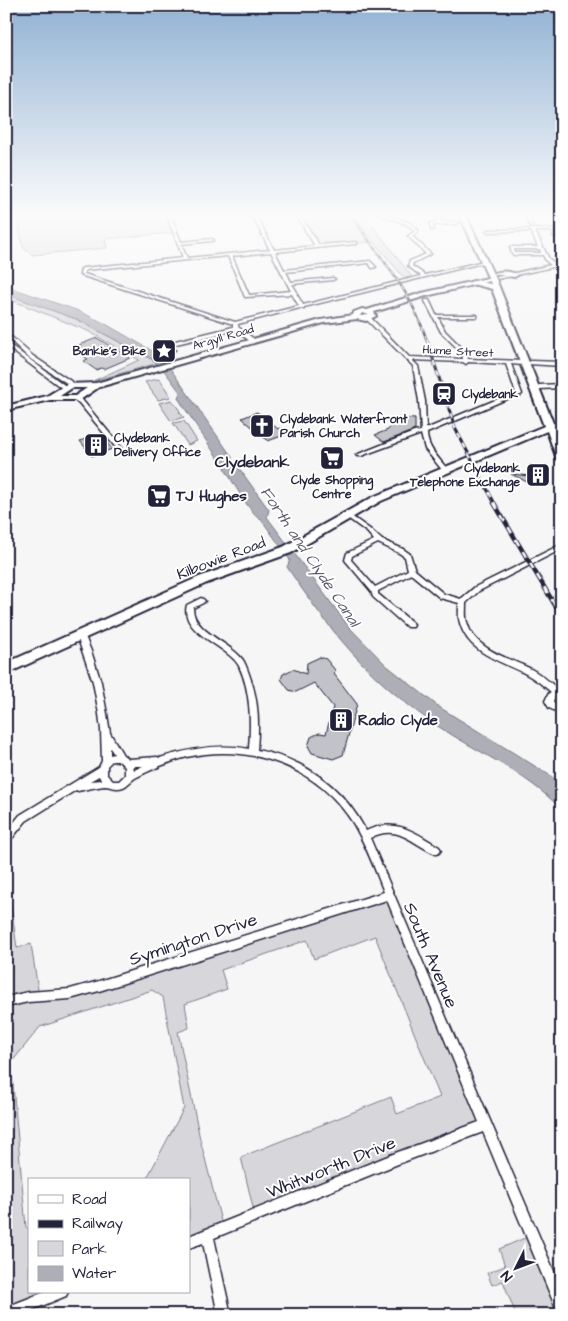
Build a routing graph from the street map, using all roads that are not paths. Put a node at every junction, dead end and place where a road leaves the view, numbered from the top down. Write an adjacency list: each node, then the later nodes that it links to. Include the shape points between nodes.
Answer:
1 (82, 275): 19 (street)
2 (238, 275): 13 (street, via 247,296)
3 (285, 275): 11 (street)
4 (430, 275): 8 (street)
5 (491, 275): 10 (main road)
6 (494, 275): 10 (main road)
7 (514, 275): 10 (main road)
8 (424, 276): 15 (street)
9 (333, 279): 11 (street)
10 (496, 280): 12 (main road); 27 (main road)
11 (290, 283): 13 (street)
12 (473, 283): 16 (street, via 404,299)
13 (295, 292): 15 (street)
14 (427, 301): 17 (street)
15 (302, 308): 19 (street)
16 (369, 315): 21 (street, Argyll Road, via 323,321); 24 (street)
17 (436, 316): 18 (street); 25 (street, via 443,332 464,354)
18 (475, 316)
19 (236, 326): 21 (street); 23 (street, via 169,344)
20 (6, 333): 29 (street, via 31,357)
21 (252, 340): 33 (street, Argyll Road, via 96,385)
22 (6, 343): 32 (street)
23 (173, 350)
24 (408, 358): 25 (street, Hume Street); 36 (street, via 418,372)
25 (466, 362): 26 (street, Hume Street)
26 (508, 363): 27 (street, Hume Street); 36 (street, via 518,396 507,397)
27 (527, 363): 28 (street, Hume Street); 31 (main road); 35 (main road)
28 (562, 364)
29 (73, 385): 32 (street); 33 (street)
30 (562, 386): 31 (street)
31 (539, 388): 35 (main road)
32 (64, 392): 33 (street); 34 (street)
33 (81, 395): 38 (street)
34 (6, 408)
35 (551, 426): 37 (main road); 40 (main road); 41 (main road, Kilbowie Road)
36 (424, 432): 39 (street); 41 (street, via 428,449)
37 (562, 443)
38 (119, 448)
39 (359, 455)
40 (562, 459)
41 (445, 470): 42 (main road, Kilbowie Road, via 377,499)
42 (347, 516): 43 (street); 50 (main road, Kilbowie Road, via 314,537 274,556 202,580)
43 (379, 540): 45 (street, via 408,556); 46 (street, via 348,555 348,560)
44 (562, 546): 48 (street, via 477,589)
45 (412, 572): 46 (street); 48 (street, via 442,596)
46 (374, 590): 49 (street, via 375,595)
47 (201, 601): 55 (street, via 189,607 191,618 198,628 239,660 254,696)
48 (462, 602): 52 (street, via 466,634 476,645 498,659 536,674)
49 (410, 625)
50 (81, 636): 51 (main road, Kilbowie Road); 54 (street, via 93,664)
51 (6, 669)
52 (560, 693): 53 (street, via 552,695 549,701)
53 (562, 711)
54 (108, 735): 56 (street); 59 (street)
55 (253, 752): 57 (street, South Avenue, via 224,750 187,754); 63 (street, South Avenue, via 305,768 334,792 356,819)
56 (120, 758): 58 (street); 59 (street)
57 (162, 761): 58 (street, South Avenue); 60 (street, South Avenue)
58 (129, 763): 60 (street)
59 (104, 766): 61 (street, via 102,778); 62 (street)
60 (128, 778): 61 (street, via 118,783)
61 (108, 782): 62 (street)
62 (74, 787): 64 (street, via 23,818)
63 (364, 837): 65 (street, via 382,829 399,831); 66 (street, South Avenue)
64 (6, 839)
65 (436, 850)
66 (388, 895): 67 (street, Symington Drive, via 92,988); 68 (street, South Avenue)
67 (6, 1002)
68 (486, 1125): 69 (street, Whitworth Drive); 72 (street, South Avenue)
69 (208, 1235): 70 (street, Whitworth Drive); 74 (street)
70 (190, 1242)
71 (57, 1294): 73 (street)
72 (562, 1306)
73 (6, 1314)
74 (225, 1315)

